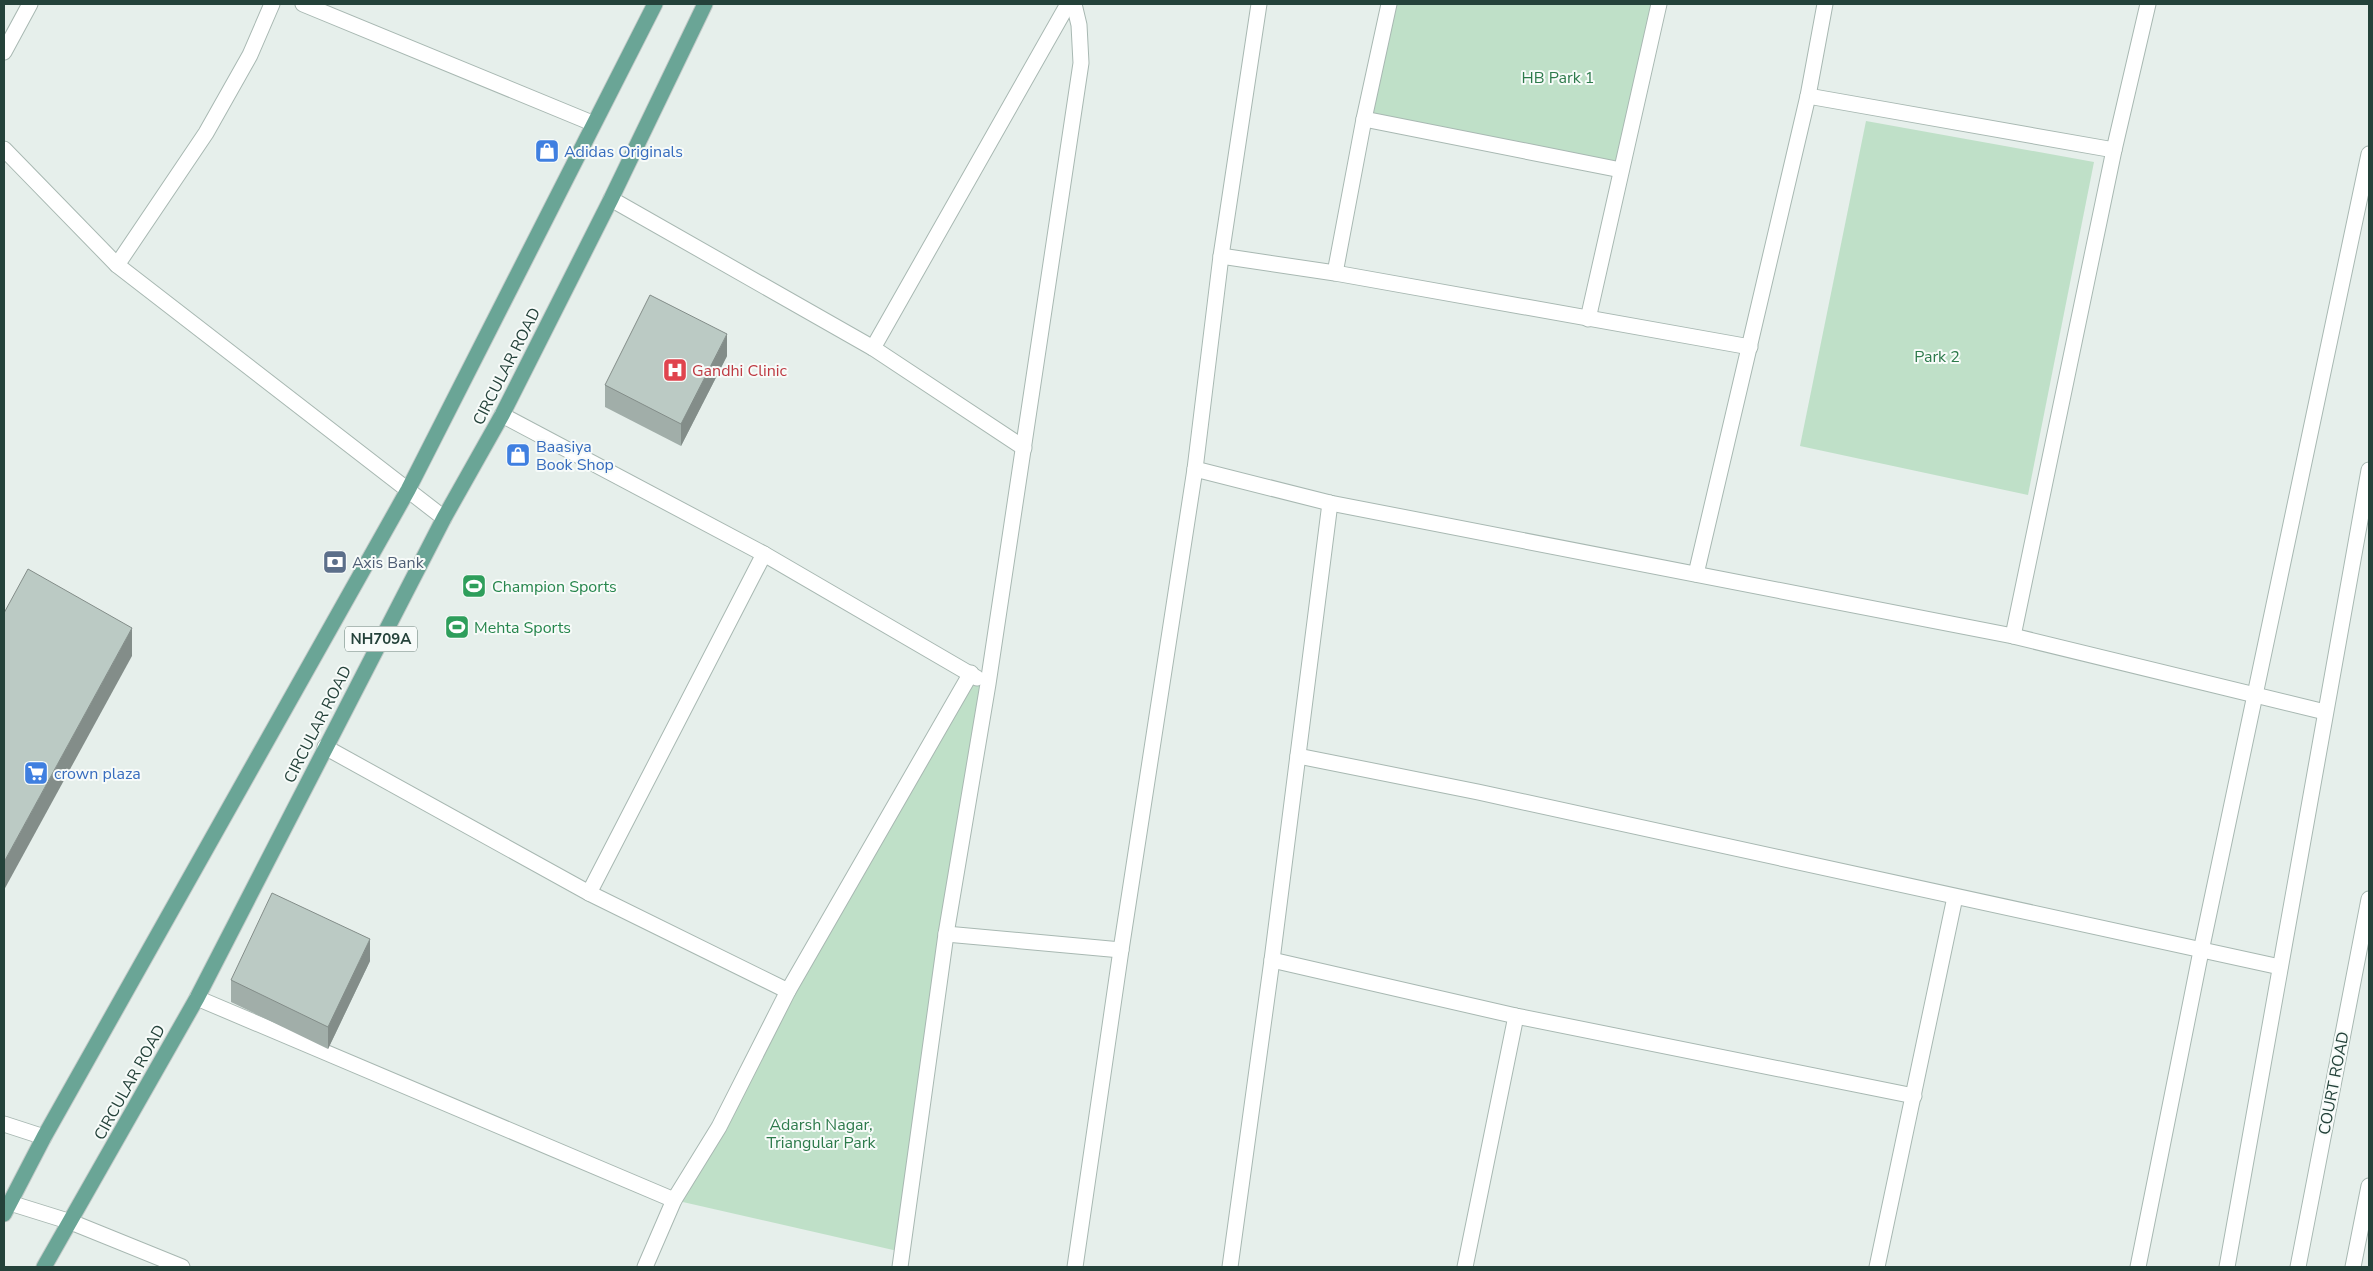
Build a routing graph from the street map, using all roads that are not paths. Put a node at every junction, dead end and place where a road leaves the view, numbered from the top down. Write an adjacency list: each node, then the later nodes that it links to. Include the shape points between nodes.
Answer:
1 (30, 4): 13 (street)
2 (272, 4): 23 (street, via 250,55 217,116)
3 (304, 4): 16 (street)
4 (655, 4): 16 (main road, NH709A)
5 (705, 4): 21 (main road, CIRCULAR ROAD / NH709A)
6 (1068, 4): 27 (street)
7 (1074, 4): 29 (street, via 1079,24 1081,63)
8 (1259, 4): 22 (street)
9 (1389, 4): 15 (street)
10 (1659, 4): 20 (street)
11 (1825, 4): 14 (street)
12 (2148, 4): 18 (street)
13 (4, 52)
14 (1808, 96): 18 (street); 26 (street)
15 (1364, 119): 20 (street); 24 (street)
16 (592, 123): 32 (main road, NH709A)
17 (4, 149): 23 (street)
18 (2114, 150): 37 (street)
19 (2369, 154): 40 (street)
20 (1621, 170): 25 (street)
21 (611, 199): 27 (street); 28 (main road, CIRCULAR ROAD / NH709A)
22 (1221, 256): 24 (street); 30 (street)
23 (117, 264): 32 (street)
24 (1335, 273): 25 (street)
25 (1588, 319): 26 (street)
26 (1750, 347): 36 (street)
27 (873, 348): 29 (street)
28 (502, 415): 34 (main road, CIRCULAR ROAD / NH709A); 35 (street)
29 (1024, 448): 39 (street)
30 (1195, 469): 33 (street); 48 (street)
31 (2369, 470): 41 (street)
32 (408, 490): 34 (street); 57 (main road, NH709A)
33 (1330, 503): 36 (street); 43 (street)
34 (444, 518): 42 (main road, CIRCULAR ROAD / NH709A)
35 (764, 554): 38 (street); 44 (street)
36 (1696, 574): 37 (street)
37 (2013, 636): 40 (street)
38 (971, 673): 39 (street); 52 (street)
39 (988, 684): 47 (street)
40 (2257, 695): 41 (street); 49 (street)
41 (2326, 712): 51 (street)
42 (325, 747): 44 (street); 53 (main road, CIRCULAR ROAD / NH709A)
43 (1298, 756): 45 (street, via 1487,794); 50 (street)
44 (589, 893): 52 (street)
45 (1955, 897): 49 (street); 55 (street)
46 (2369, 899): 72 (street, COURT ROAD)
47 (946, 934): 48 (street); 65 (street)
48 (1120, 950): 66 (street)
49 (2201, 951): 51 (street); 70 (street)
50 (1272, 960): 54 (street); 67 (street)
51 (2280, 967): 71 (street)
52 (788, 991): 59 (street, via 719,1127)
53 (197, 998): 59 (street); 61 (main road, CIRCULAR ROAD / NH709A)
54 (1516, 1016): 55 (street); 68 (street)
55 (1914, 1096): 69 (street)
56 (4, 1124): 57 (street)
57 (44, 1137): 60 (main road, NH709A)
58 (2369, 1186): 73 (street)
59 (674, 1200): 64 (street)
60 (7, 1208): 61 (street)
61 (71, 1222): 62 (main road, CIRCULAR ROAD / NH709A); 63 (street)
62 (44, 1267)
63 (182, 1267)
64 (645, 1267)
65 (900, 1267)
66 (1075, 1267)
67 (1230, 1267)
68 (1465, 1267)
69 (1877, 1267)
70 (2138, 1267)
71 (2227, 1267)
72 (2298, 1267)
73 (2354, 1267)

